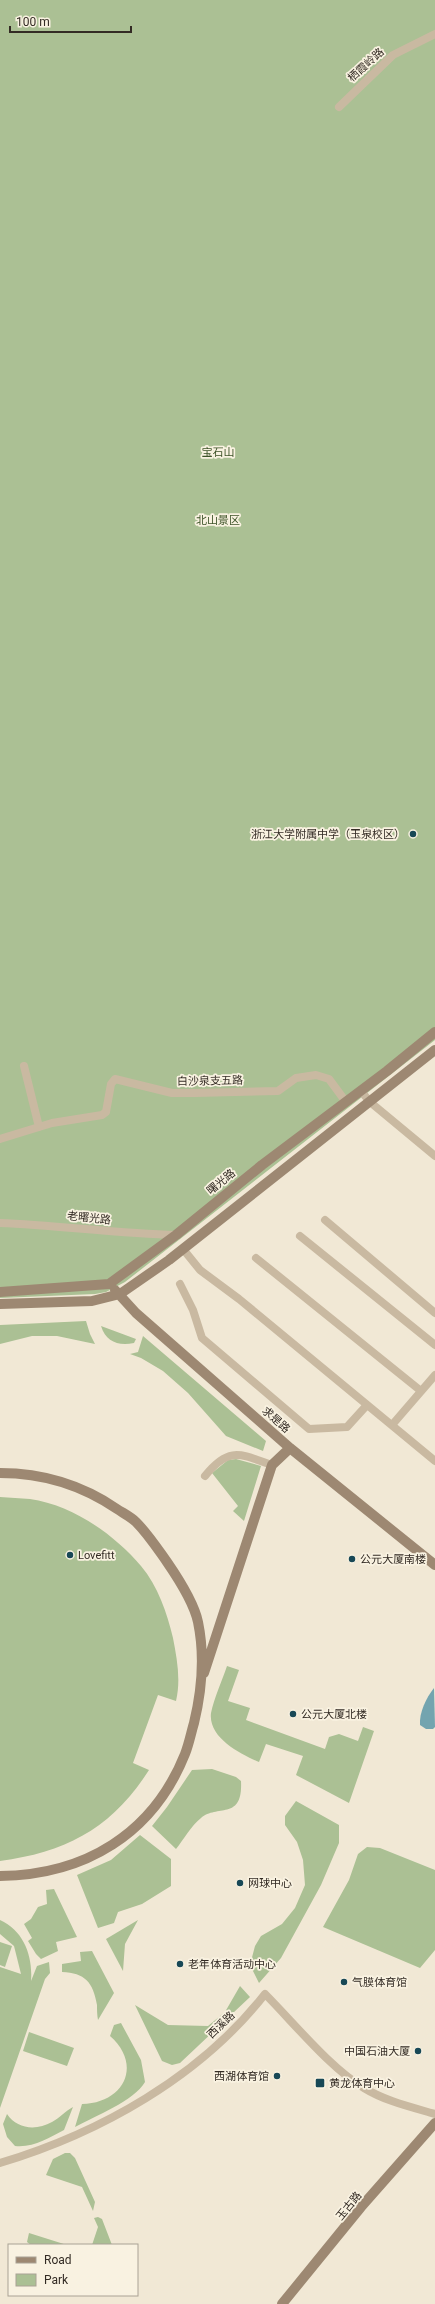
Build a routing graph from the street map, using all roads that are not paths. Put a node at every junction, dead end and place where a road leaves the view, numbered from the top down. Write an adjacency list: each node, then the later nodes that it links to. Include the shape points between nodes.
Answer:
1 (435, 34): 2 (street, 栖霞岭路, via 393,55)
2 (339, 107)
3 (435, 1032): 6 (main road, 曙光路)
4 (435, 1050): 8 (main road)
5 (24, 1066): 9 (street)
6 (361, 1091): 7 (main road, 曙光路); 8 (street)
7 (346, 1102): 9 (street, 白沙泉支五路, via 329,1079 316,1075 296,1078 278,1091 172,1093 115,1080 111,1084 106,1112 102,1115); 14 (main road, 曙光路)
8 (370, 1102): 11 (street); 16 (main road)
9 (39, 1127): 10 (street)
10 (0, 1139)
11 (435, 1156)
12 (325, 1220): 23 (street)
13 (0, 1223): 14 (street, 老曙光路, via 99,1229 132,1234)
14 (176, 1234): 18 (main road, 曙光路)
15 (300, 1236): 24 (street)
16 (183, 1249): 21 (main road); 27 (street, via 200,1270)
17 (256, 1258): 26 (street)
18 (109, 1284): 20 (main road); 21 (main road, 求是路)
19 (180, 1284): 27 (street, via 193,1310 202,1338 309,1429 347,1427)
20 (0, 1292)
21 (120, 1294): 22 (main road, via 92,1301); 29 (main road, 求是路, via 136,1313)
22 (0, 1304)
23 (435, 1313)
24 (435, 1345)
25 (435, 1375): 26 (street)
26 (421, 1391): 28 (street)
27 (367, 1405): 28 (street)
28 (392, 1425): 30 (street)
29 (290, 1448): 31 (main road); 34 (main road, 求是路)
30 (435, 1461)
31 (272, 1465): 33 (street, via 240,1454 225,1456); 35 (main road)
32 (0, 1473): 35 (main road, via 22,1473 57,1480 98,1496 135,1520 178,1579 198,1620)
33 (205, 1476)
34 (435, 1565)
35 (203, 1676): 36 (main road, via 186,1753 172,1781 143,1821 119,1842 63,1869)
36 (0, 1876)
37 (435, 2114): 39 (street, 西溪路, via 395,2103 364,2089 329,2060 265,1994 222,2040 190,2069 165,2086 136,2104 70,2137)
38 (435, 2123): 40 (main road, 玉古路, via 361,2207)
39 (0, 2163)
40 (282, 2304)

